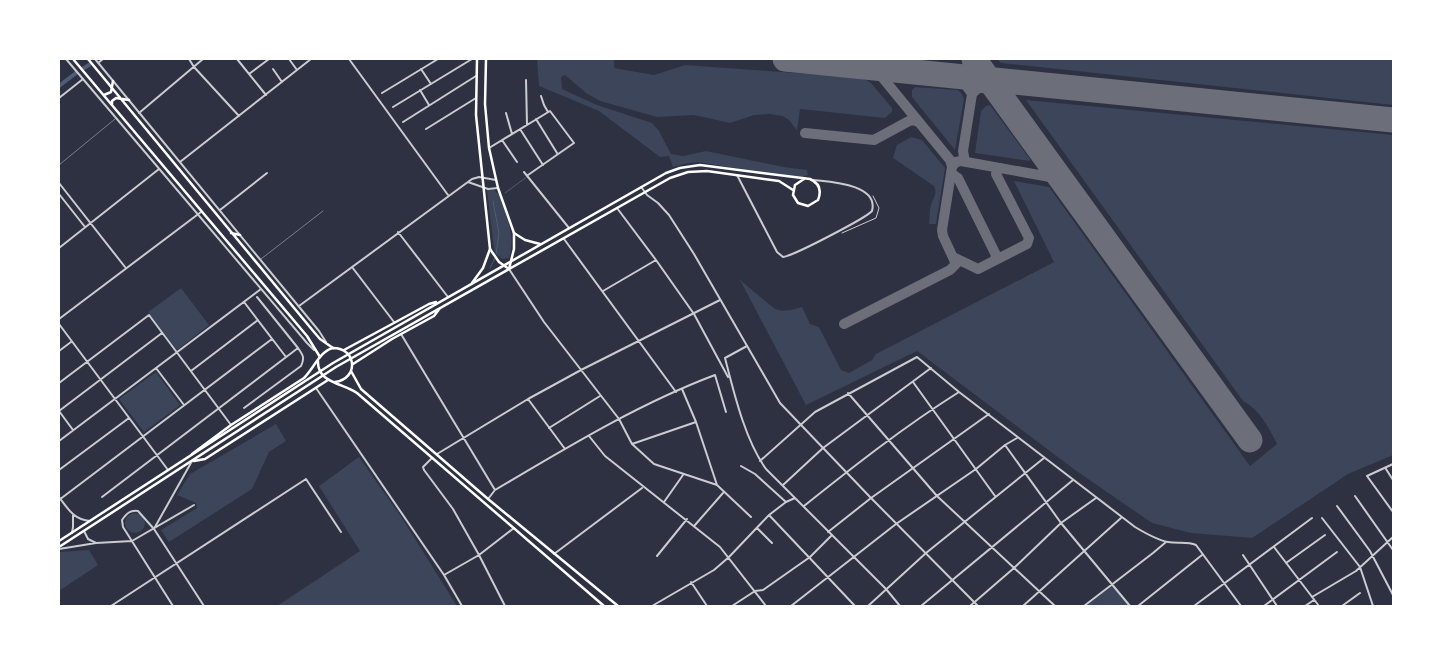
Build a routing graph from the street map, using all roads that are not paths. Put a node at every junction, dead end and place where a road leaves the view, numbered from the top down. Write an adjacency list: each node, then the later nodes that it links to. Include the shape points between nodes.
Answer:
1 (66, 59): 25 (street)
2 (73, 59): 33 (main road)
3 (88, 59): 30 (main road)
4 (95, 59): 18 (street)
5 (103, 59): 18 (street)
6 (189, 59): 19 (street)
7 (203, 59): 19 (street)
8 (237, 59): 23 (street)
9 (269, 59): 23 (street)
10 (289, 59): 22 (street)
11 (310, 59): 17 (street)
12 (349, 59): 78 (street)
13 (438, 59): 21 (street)
14 (472, 59): 29 (street)
15 (477, 59): 24 (main road)
16 (486, 59): 55 (main road, via 485,104)
17 (307, 60): 22 (street)
18 (98, 63): 27 (street)
19 (194, 67): 44 (street); 46 (street)
20 (273, 69): 28 (street)
21 (421, 69): 29 (street); 32 (street)
22 (297, 70): 28 (street)
23 (248, 74): 34 (street)
24 (476, 76): 38 (main road); 41 (street)
25 (83, 78): 36 (street); 47 (street)
26 (526, 80): 50 (street)
27 (113, 81): 30 (main road); 39 (street)
28 (282, 82): 34 (street)
29 (431, 84): 31 (street)
30 (112, 88): 33 (main road, via 109,94); 37 (main road)
31 (420, 90): 41 (street); 42 (street)
32 (382, 93)
33 (102, 94): 40 (main road)
34 (266, 95): 46 (street)
35 (541, 96): 43 (street)
36 (59, 98)
37 (120, 98): 39 (main road); 40 (main road, via 114,99); 81 (main road)
38 (476, 98): 52 (street); 66 (main road)
39 (128, 100): 44 (street)
40 (113, 106): 85 (main road)
41 (429, 106): 49 (street)
42 (393, 107)
43 (549, 111): 48 (street); 56 (street, via 574,143)
44 (139, 113): 57 (street)
45 (506, 113): 53 (street)
46 (239, 116): 57 (street)
47 (116, 118): 59 (lane); 61 (street)
48 (536, 119): 50 (street); 56 (street)
49 (403, 122)
50 (526, 125): 51 (street)
51 (520, 129): 53 (street); 60 (street)
52 (426, 130)
53 (512, 134): 54 (street)
54 (502, 140): 55 (street); 58 (street)
55 (489, 148): 68 (main road)
56 (558, 154): 60 (street)
57 (180, 162): 80 (street)
58 (516, 162)
59 (59, 164)
60 (543, 165): 64 (street)
61 (158, 169): 86 (street); 87 (street)
62 (524, 172): 64 (street)
63 (267, 173): 83 (street)
64 (528, 175): 89 (street)
65 (738, 175): 69 (street, via 777,252 783,257 872,211 872,200 864,191); 75 (main road, via 780,181); 76 (main road, via 688,172 670,178)
66 (483, 178): 68 (street); 70 (street, via 476,177); 72 (main road)
67 (804, 179): 69 (main road); 74 (main road, via 693,166 674,170); 75 (main road, via 796,183)
68 (496, 180): 73 (main road)
69 (813, 180): 75 (main road, via 820,191 814,204 800,204 794,198)
70 (468, 182): 72 (street); 78 (street)
71 (59, 183): 87 (street)
72 (484, 188): 73 (street); 100 (main road)
73 (498, 188): 92 (main road)
74 (642, 188): 76 (street); 89 (main road)
75 (793, 190)
76 (645, 193): 82 (main road); 113 (street, via 669,215)
77 (59, 194): 88 (street)
78 (448, 196): 90 (street)
79 (873, 196): 93 (street, via 879,208 876,218)
80 (209, 197): 81 (main road); 83 (street)
81 (205, 201): 91 (main road)
82 (617, 208): 95 (main road); 102 (street)
83 (220, 210): 94 (street)
84 (323, 211): 101 (lane)
85 (201, 212): 86 (street); 96 (main road)
86 (197, 215): 97 (street); 106 (street)
87 (90, 223): 88 (street); 106 (street)
88 (85, 227): 99 (street)
89 (569, 228): 98 (main road)
90 (398, 232): 105 (street); 112 (street)
91 (232, 233): 94 (main road); 128 (main road)
92 (514, 234): 98 (main road); 103 (main road)
93 (842, 234)
94 (240, 235): 101 (street)
95 (564, 238): 107 (main road); 110 (street)
96 (225, 241): 97 (main road); 135 (main road, via 307,336)
97 (222, 244): 109 (street)
98 (541, 244): 103 (main road)
99 (59, 248)
100 (490, 249): 104 (main road); 108 (main road)
101 (260, 259): 116 (street)
102 (656, 260): 110 (street); 118 (street)
103 (511, 262): 104 (main road); 107 (main road)
104 (503, 266): 107 (main road); 108 (main road)
105 (352, 267): 116 (street); 121 (street)
106 (126, 268): 119 (street)
107 (509, 269): 117 (main road); 142 (street)
108 (472, 284): 112 (main road)
109 (261, 289): 115 (street); 135 (street)
110 (602, 292): 127 (street)
111 (257, 297): 130 (street)
112 (448, 297): 114 (main road)
113 (720, 300): 118 (street); 129 (street)
114 (440, 301): 121 (main road); 188 (main road, via 333,363)
115 (244, 302): 120 (street); 134 (street)
116 (299, 306): 128 (street)
117 (441, 307): 124 (main road, via 434,316); 191 (main road, via 336,367)
118 (694, 314): 127 (street); 147 (street)
119 (59, 319)
120 (258, 320): 125 (street); 143 (street)
121 (394, 322): 132 (main road)
122 (59, 324): 126 (street)
123 (162, 334): 134 (street); 138 (street, via 148,316); 145 (street)
124 (401, 334): 139 (main road); 178 (street)
125 (272, 339): 136 (street); 153 (street)
126 (72, 341): 133 (street); 138 (street)
127 (638, 341): 142 (street); 154 (street)
128 (327, 344): 131 (main road)
129 (747, 346): 147 (street, via 725,358); 172 (street, via 774,395)
130 (298, 348): 136 (street); 162 (street, via 303,354 301,366)
131 (333, 348): 132 (main road); 137 (main road, via 325,351)
132 (344, 350): 139 (main road)
133 (59, 351)
134 (176, 352): 140 (street); 143 (street)
135 (317, 352): 137 (main road)
136 (286, 357): 161 (street)
137 (319, 359): 146 (main road, via 320,372); 171 (main road, via 304,378)
138 (87, 362): 145 (street); 150 (street)
139 (352, 364): 144 (main road)
140 (156, 368): 158 (street); 160 (street)
141 (931, 368): 148 (street); 155 (street); 156 (street, via 917,357)
142 (581, 370): 157 (street); 159 (street)
143 (191, 371): 153 (street)
144 (351, 371): 149 (main road, via 344,379); 186 (main road, via 361,389)
145 (101, 380): 158 (street); 164 (street)
146 (328, 380): 149 (main road); 151 (main road)
147 (731, 381): 192 (street, via 750,441)
148 (913, 381): 163 (street); 167 (street)
149 (334, 382): 189 (main road, via 357,393)
150 (59, 383)
151 (316, 387): 191 (main road, via 205,458); 275 (street)
152 (682, 389): 154 (street); 165 (street, via 715,374); 170 (street)
153 (204, 390): 160 (street); 161 (street)
154 (676, 392): 169 (street)
155 (959, 392): 163 (street); 166 (street)
156 (848, 393): 167 (street); 172 (street)
157 (601, 396): 169 (street); 173 (street)
158 (115, 399): 168 (street); 174 (street)
159 (528, 399): 173 (street); 178 (street)
160 (184, 405): 175 (street)
161 (218, 408): 171 (street); 187 (street)
162 (244, 408)
163 (933, 409): 179 (street); 181 (street)
164 (59, 411): 174 (street)
165 (726, 412)
166 (989, 414): 177 (street); 179 (street)
167 (867, 416): 181 (street); 184 (street)
168 (129, 418): 175 (street); 198 (street)
169 (619, 419): 176 (street); 182 (street)
170 (696, 422): 182 (street); 205 (street)
171 (231, 425): 188 (main road)
172 (800, 425): 184 (street); 192 (street)
173 (549, 428): 185 (street)
174 (73, 430): 180 (street)
175 (143, 436): 187 (street); 214 (street)
176 (589, 436): 185 (street); 207 (street, via 605,456)
177 (1018, 437): 183 (street); 190 (street)
178 (464, 438): 186 (street); 208 (street)
179 (954, 439): 195 (street); 197 (street)
180 (59, 441)
181 (889, 441): 197 (street); 200 (street)
182 (632, 444): 202 (street, via 654,464)
183 (1005, 445): 195 (street); 201 (street)
184 (822, 448): 200 (street); 206 (street)
185 (565, 449): 208 (street)
186 (437, 454): 218 (main road)
187 (157, 455): 199 (street); 213 (street)
188 (187, 458): 199 (main road)
189 (433, 458): 238 (main road); 263 (street, via 423,467 453,509)
190 (1044, 458): 201 (street); 203 (street)
191 (193, 461): 240 (street); 241 (main road)
192 (760, 461): 206 (street)
193 (1393, 464): 196 (street)
194 (741, 466): 220 (street)
195 (976, 468): 210 (street); 211 (street)
196 (1386, 468): 204 (street); 225 (street, via 1367,476)
197 (912, 469): 210 (street); 216 (street)
198 (59, 470)
199 (168, 470): 233 (main road)
200 (846, 473): 216 (street); 223 (street)
201 (1025, 473): 211 (street); 221 (street)
202 (683, 475): 205 (street); 219 (street)
203 (1072, 480): 217 (street); 221 (street)
204 (1393, 480)
205 (717, 485): 209 (street)
206 (783, 485): 215 (street)
207 (643, 487): 219 (street); 261 (street)
208 (495, 490): 218 (street)
209 (723, 493): 228 (street); 237 (street)
210 (937, 496): 234 (street); 236 (street)
211 (995, 496): 234 (street)
212 (1355, 496): 251 (street)
213 (102, 497)
214 (59, 498): 227 (street)
215 (795, 498): 220 (street); 223 (street)
216 (871, 498): 236 (street); 243 (street)
217 (1096, 498): 229 (street); 235 (street)
218 (488, 499): 261 (main road)
219 (664, 502): 232 (street)
220 (786, 502): 226 (street)
221 (1046, 502): 235 (street); 256 (street)
222 (194, 505): 240 (street)
223 (804, 506): 243 (street)
224 (1337, 506): 266 (street)
225 (1393, 512)
226 (769, 514): 239 (street); 268 (street)
227 (73, 515): 233 (street); 244 (street)
228 (751, 518)
229 (1121, 518): 250 (street, via 1145,534); 258 (street)
230 (1312, 518): 254 (street)
231 (1322, 518): 273 (street)
232 (687, 519): 237 (street); 264 (street)
233 (90, 521): 244 (main road)
234 (963, 521): 256 (street); 260 (street)
235 (1061, 523): 258 (street); 274 (street)
236 (896, 524): 260 (street); 269 (street)
237 (695, 526): 267 (street)
238 (514, 528): 263 (street); 296 (main road)
239 (757, 528): 253 (street); 267 (street)
240 (154, 529): 249 (street); 249 (street, via 138,511 132,510 122,520); 270 (street)
241 (84, 531): 252 (street, via 88,539); 255 (main road)
242 (341, 532): 270 (street, via 306,478)
243 (828, 532): 245 (street)
244 (72, 533): 248 (main road)
245 (832, 536): 268 (street); 269 (street)
246 (1325, 536): 271 (street)
247 (1393, 537): 251 (street)
248 (59, 541)
249 (132, 541): 252 (street); 277 (street)
250 (1166, 542): 262 (street, via 1190,542); 282 (street)
251 (1387, 542): 257 (street); 266 (street)
252 (96, 543): 255 (street)
253 (772, 543)
254 (1274, 547): 271 (street); 272 (street)
255 (59, 548)
256 (991, 548): 274 (street); 279 (street)
257 (1393, 550)
258 (1083, 551): 282 (street); 285 (street)
259 (1337, 552): 278 (street)
260 (926, 553): 279 (street); 283 (street)
261 (554, 554): 297 (main road)
262 (1203, 554): 281 (street); 313 (street)
263 (479, 555): 275 (street); 295 (street)
264 (657, 556)
265 (1243, 556): 272 (street)
266 (1373, 556): 273 (street); 287 (street)
267 (729, 557): 280 (street, via 714,570); 284 (street)
268 (810, 557): 276 (street); 284 (street, via 763,590)
269 (854, 557): 276 (street); 283 (street)
270 (176, 563): 277 (street); 293 (street)
271 (1286, 563): 278 (street)
272 (1249, 564): 281 (street); 289 (street)
273 (1360, 567): 288 (street); 321 (street)
274 (1014, 568): 285 (street); 290 (street)
275 (444, 575): 294 (street)
276 (828, 577): 302 (street); 303 (street)
277 (154, 578): 291 (street); 292 (street)
278 (1299, 579): 288 (street); 289 (street)
279 (952, 580): 290 (street); 306 (street)
280 (691, 582): 298 (street); 299 (street)
281 (1224, 582): 314 (street); 315 (street)
282 (1111, 585): 311 (street); 312 (street)
283 (886, 589): 304 (street); 305 (street)
284 (755, 592): 300 (street); 301 (street)
285 (1038, 592): 309 (street); 310 (street)
286 (1360, 593): 320 (street)
287 (1393, 595)
288 (1313, 599): 318 (street); 319 (street)
289 (1273, 600): 316 (street); 317 (street)
290 (974, 602): 307 (street); 308 (street)
291 (111, 606)
292 (173, 606)
293 (204, 606)
294 (462, 606)
295 (505, 606)
296 (604, 606)
297 (618, 606)
298 (652, 606)
299 (707, 606)
300 (732, 606)
301 (766, 606)
302 (790, 606)
303 (854, 606)
304 (868, 606)
305 (900, 606)
306 (922, 606)
307 (970, 606)
308 (978, 606)
309 (1023, 606)
310 (1055, 606)
311 (1084, 606)
312 (1130, 606)
313 (1138, 606)
314 (1194, 606)
315 (1241, 606)
316 (1264, 606)
317 (1277, 606)
318 (1305, 606)
319 (1319, 606)
320 (1344, 606)
321 (1373, 606)

